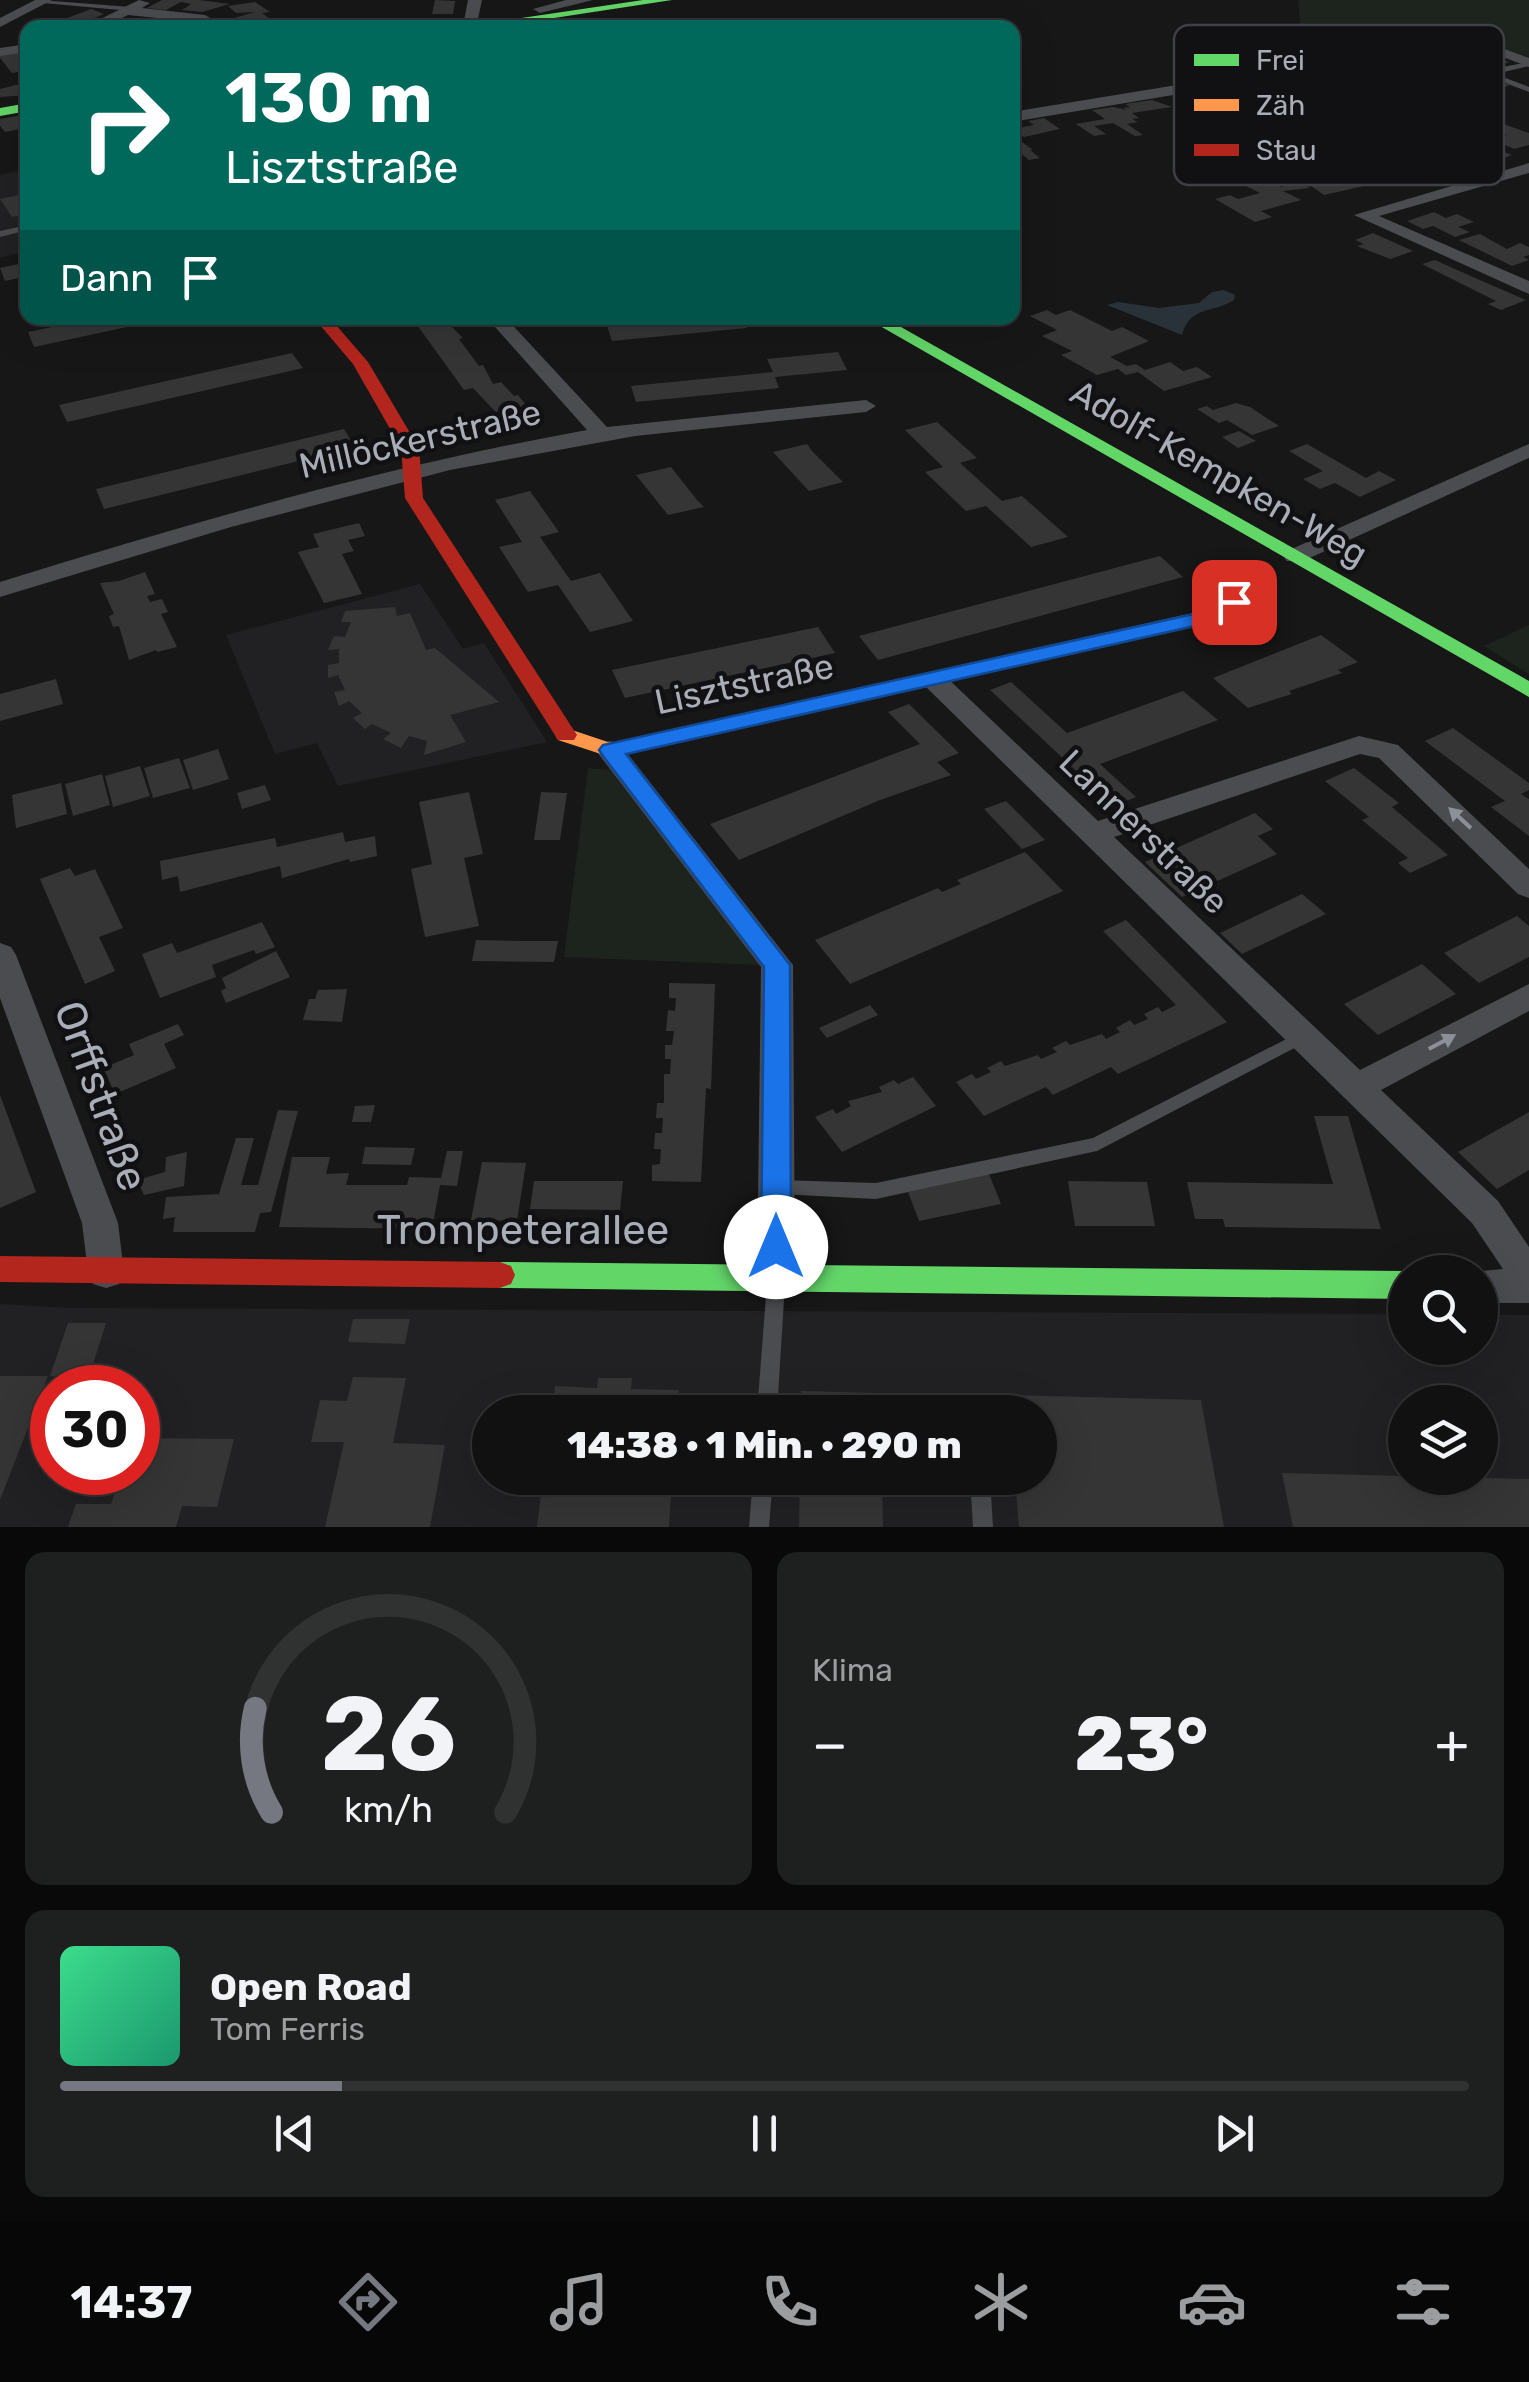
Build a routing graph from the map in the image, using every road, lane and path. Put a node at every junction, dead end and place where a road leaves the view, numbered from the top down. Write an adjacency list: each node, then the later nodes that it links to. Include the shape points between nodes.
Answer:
1 (44, 0): 6 (lane); 10 (street)
2 (149, 0): 6 (street)
3 (586, 0): 5 (street)
4 (667, 0): 9 (street)
5 (540, 9)
6 (130, 10): 7 (street); 8 (street)
7 (205, 19)
8 (107, 20)
9 (519, 20)
10 (0, 23)
11 (1504, 54): 12 (street)
12 (1529, 64): 13 (lane)
13 (1504, 68)
14 (1504, 80): 16 (lane)
15 (1174, 90): 17 (street)
16 (1529, 90)
17 (1020, 116)
18 (1529, 168): 19 (street)
19 (1504, 175)
20 (1469, 185): 21 (street, via 1363,215)
21 (1529, 288)
22 (328, 325): 28 (street, via 360,362 398,426 413,456)
23 (502, 325): 26 (street)
24 (886, 325): 29 (street, Adolf-Kempken-Weg)
25 (866, 406): 26 (street, Millöckerstraße)
26 (602, 434): 28 (street, Millöckerstraße)
27 (1529, 450): 29 (street)
28 (410, 474): 30 (street, Millöckerstraße); 34 (street, via 414,498 565,735)
29 (1295, 556): 33 (street, Adolf-Kempken-Weg)
30 (0, 590)
31 (1234, 602): 32 (street, Lisztstraße, via 1214,616)
32 (934, 680): 34 (street, Lisztstraße); 35 (street, Lannerstraße)
33 (1529, 690)
34 (610, 750): 41 (street, via 777,965)
35 (1091, 834): 36 (street, one-way to 35, via 1388,751 1359,746); 39 (street, Lannerstraße)
36 (1529, 886)
37 (0, 955): 43 (street, Orffstraße, via 100,1222)
38 (1529, 996): 40 (street, one-way to 38)
39 (1302, 1037): 40 (street, Lannerstraße); 41 (lane, via 1096,1144 876,1191)
40 (1356, 1088): 45 (street, Lannerstraße, via 1485,1212)
41 (776, 1187): 44 (street)
42 (0, 1269): 43 (street, Trompeterallee)
43 (106, 1272): 44 (street, Trompeterallee)
44 (776, 1277): 46 (street, Trompeterallee); 49 (lane)
45 (1529, 1278)
46 (1388, 1285)
47 (1498, 1286): 48 (street)
48 (1529, 1286)
49 (768, 1395)
50 (761, 1495): 52 (lane)
51 (981, 1495): 53 (lane)
52 (759, 1527)
53 (983, 1527)

